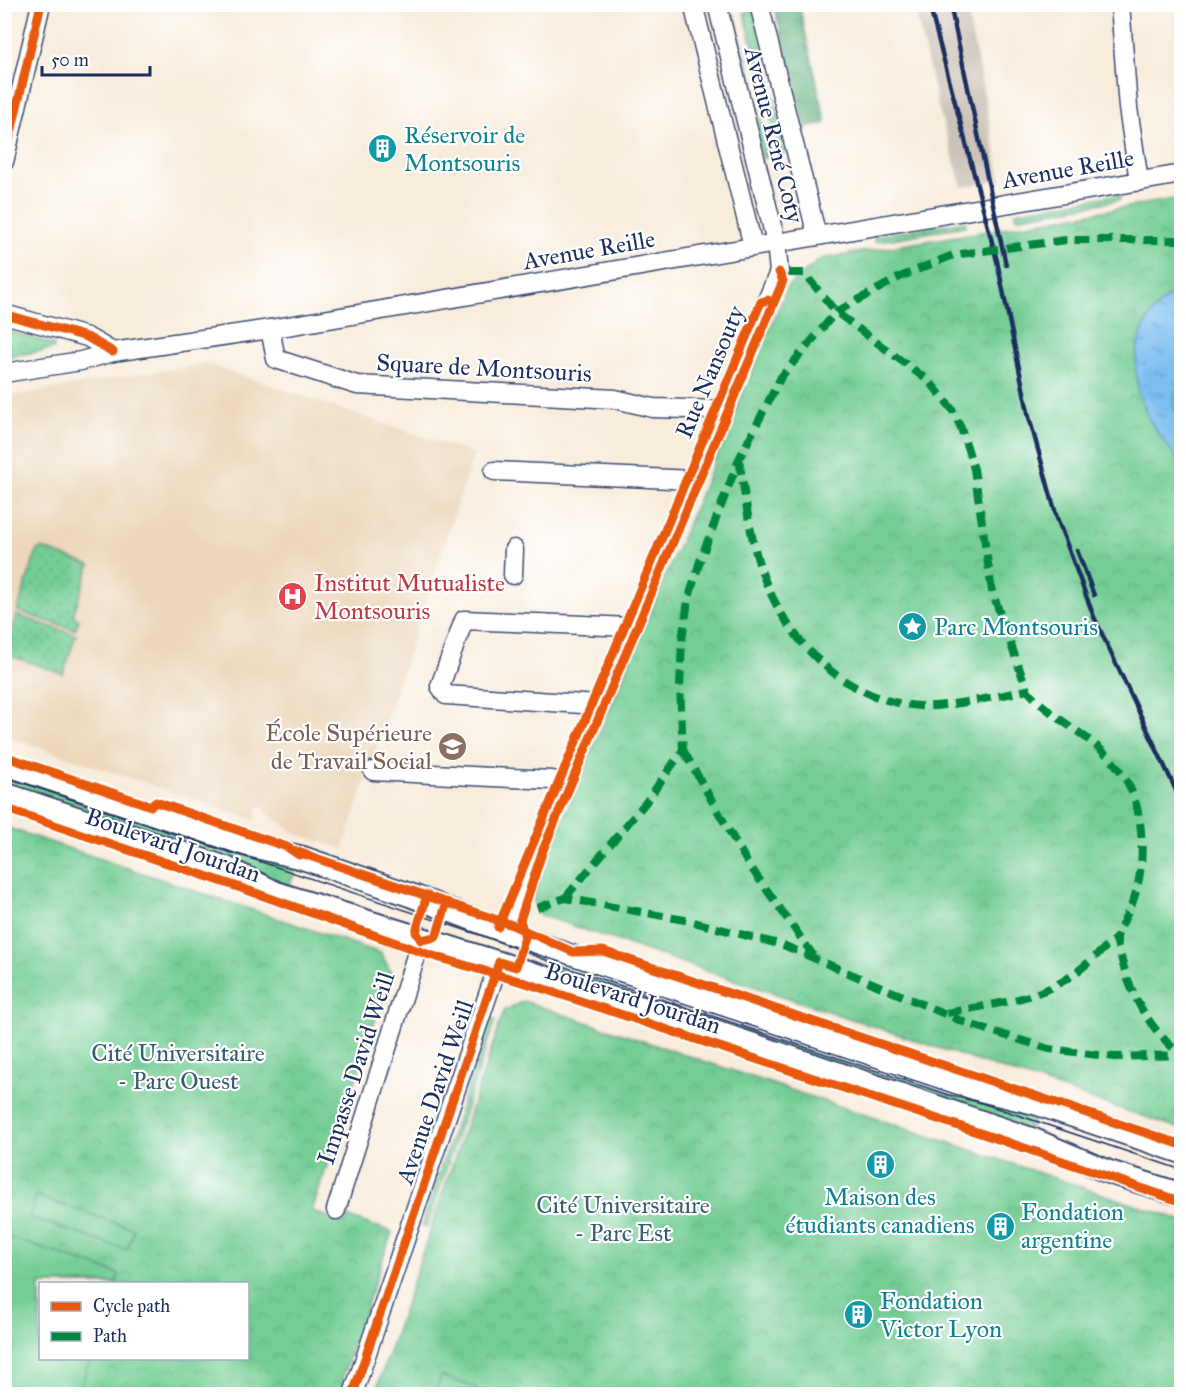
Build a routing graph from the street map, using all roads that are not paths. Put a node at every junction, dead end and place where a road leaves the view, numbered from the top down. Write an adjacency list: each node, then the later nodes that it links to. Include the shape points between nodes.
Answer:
1 (41, 4): 6 (street)
2 (693, 4): 12 (street)
3 (717, 4): 11 (street, Avenue René Coty)
4 (759, 4): 10 (street, Avenue René Coty)
5 (1120, 4): 9 (street, via 1128,108)
6 (10, 112): 7 (street)
7 (4, 162)
8 (1182, 174): 9 (street, Avenue Reille)
9 (1139, 182): 10 (street, Avenue Reille)
10 (817, 236): 11 (street, Avenue Reille)
11 (776, 242): 12 (street, Avenue Reille); 17 (street, Rue Nansouty, via 778,272)
12 (753, 246): 14 (street, Avenue Reille)
13 (4, 314): 15 (street, via 87,338)
14 (270, 329): 15 (street, Avenue Reille); 17 (street, Square de Montsouris, via 276,359 357,385 615,399 653,408)
15 (113, 352): 16 (street, Avenue Reille)
16 (4, 373)
17 (722, 410): 19 (street, Rue Nansouty)
18 (494, 471): 19 (street)
19 (693, 480): 22 (street, Rue Nansouty)
20 (514, 549): 21 (street)
21 (513, 574)
22 (630, 627): 23 (street, Rue Nansouty); 23 (street, via 464,620 440,687 446,695)
23 (598, 705): 26 (street, Rue Nansouty)
24 (4, 764): 28 (main road, Boulevard Jourdan, via 236,843 303,858)
25 (374, 771): 26 (street)
26 (564, 783): 28 (street, Rue Nansouty)
27 (4, 794): 29 (main road, Boulevard Jourdan, via 226,868 276,893)
28 (509, 932): 31 (main road, Boulevard Jourdan, via 567,955 951,1083 1028,1101)
29 (421, 940): 30 (main road, Boulevard Jourdan); 33 (street, Impasse David Weill)
30 (499, 962): 32 (main road, Boulevard Jourdan, via 1034,1140 1109,1172); 34 (street, Avenue David Weill)
31 (1182, 1152)
32 (1182, 1195)
33 (336, 1210)
34 (353, 1395)

